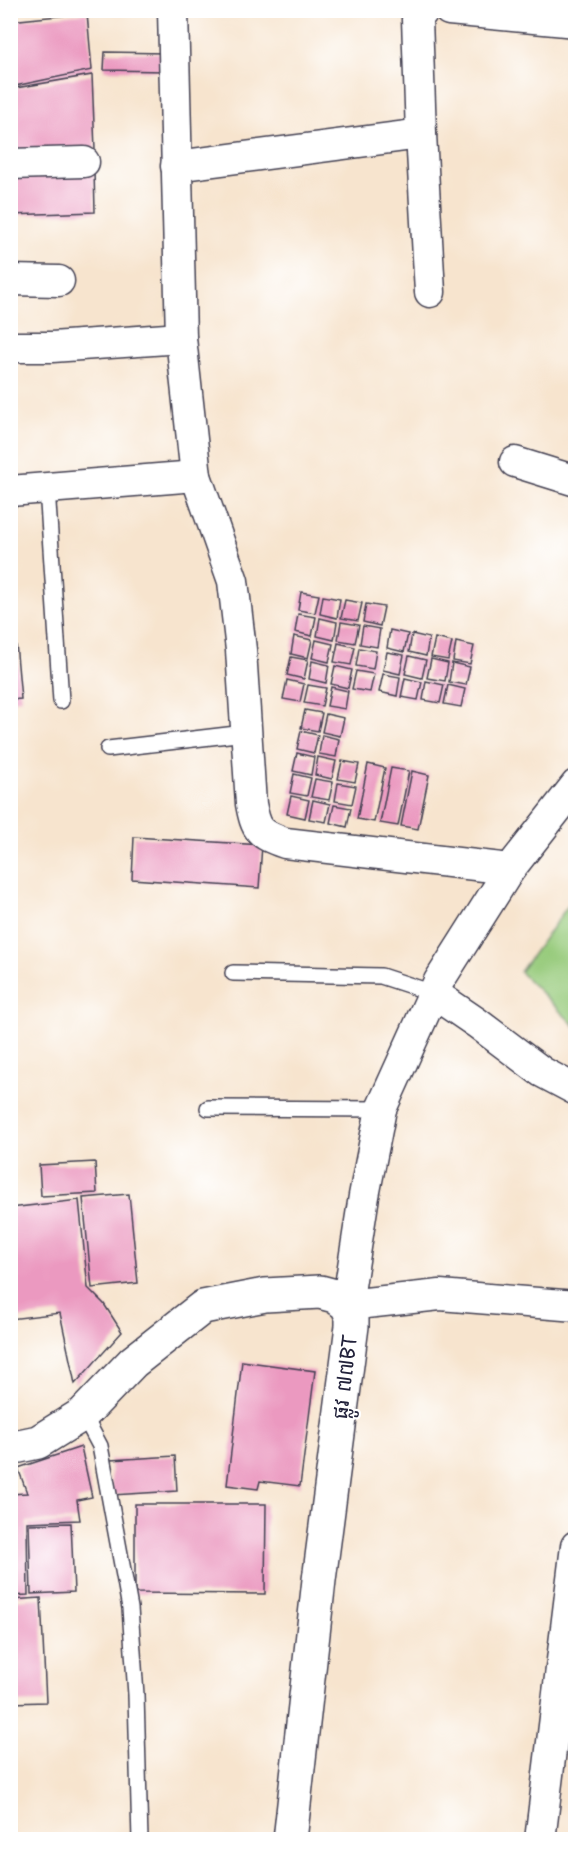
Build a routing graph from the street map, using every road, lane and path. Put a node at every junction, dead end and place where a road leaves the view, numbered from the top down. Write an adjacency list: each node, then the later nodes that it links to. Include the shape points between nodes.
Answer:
1 (173, 10): 8 (street)
2 (424, 10): 5 (street, via 417,19)
3 (449, 10): 4 (street)
4 (576, 22)
5 (421, 134): 8 (street); 11 (street)
6 (84, 162): 7 (street)
7 (10, 164)
8 (176, 166): 12 (street)
9 (10, 280): 10 (street)
10 (59, 281)
11 (429, 292)
12 (181, 338): 13 (street); 15 (street)
13 (10, 347)
14 (515, 462): 16 (street)
15 (196, 476): 17 (street); 20 (street, via 233,581)
16 (576, 481)
17 (47, 489): 18 (street); 19 (lane)
18 (10, 491)
19 (61, 701)
20 (245, 733): 21 (lane); 23 (street, via 255,825 268,837 285,843)
21 (108, 749)
22 (576, 785): 23 (street)
23 (510, 869): 25 (street)
24 (233, 973): 25 (lane, via 381,976)
25 (433, 993): 26 (street, via 542,1072); 28 (street)
26 (576, 1090)
27 (208, 1108): 28 (lane)
28 (381, 1109): 29 (street)
29 (347, 1305): 30 (street, via 440,1295); 31 (street, ផ្លូវ ៧៧BT, via 320,1292 265,1295 202,1307 134,1362); 35 (street, ផ្លូវ ៧៧BT, via 352,1326)
30 (576, 1306)
31 (83, 1414): 32 (street, ផ្លូវ ៧៧BT, via 38,1442); 34 (lane, via 100,1446 129,1608)
32 (10, 1448)
33 (576, 1546): 36 (street)
34 (140, 1839)
35 (290, 1839)
36 (540, 1839)

